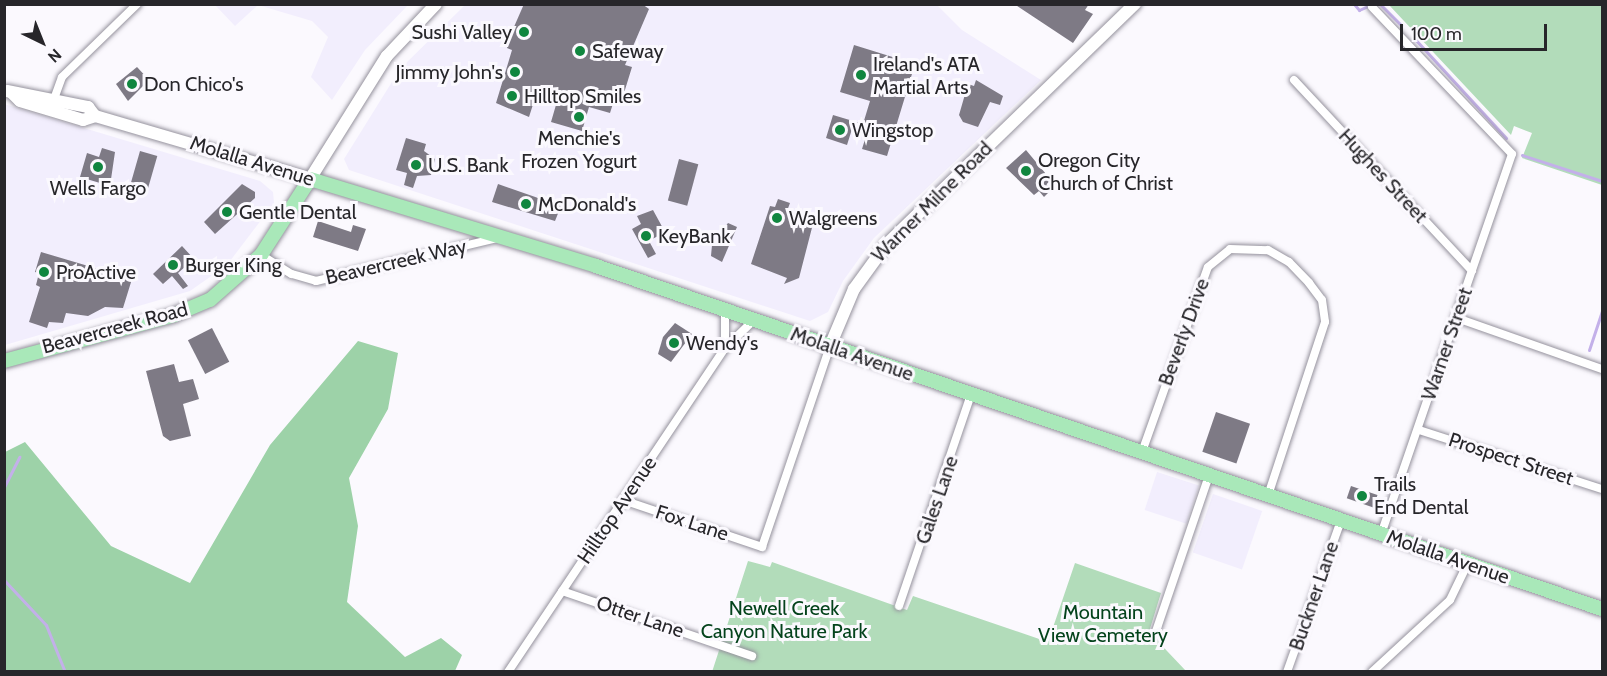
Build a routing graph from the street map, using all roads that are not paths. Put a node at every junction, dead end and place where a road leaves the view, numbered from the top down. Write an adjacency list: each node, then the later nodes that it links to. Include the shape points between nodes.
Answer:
1 (137, 4): 7 (street, via 62,77)
2 (436, 4): 9 (main road, Beavercreek Road, via 387,56)
3 (1136, 4): 16 (main road, Warner Milne Road, via 886,245 854,289)
4 (1372, 7): 12 (street, Warner Street, via 1512,154)
5 (1294, 80): 12 (street, Hughes Street)
6 (8, 92): 7 (main road, Molalla Avenue); 8 (main road, Molalla Avenue, via 20,101 83,120)
7 (54, 99): 8 (main road, Molalla Avenue, via 88,107)
8 (95, 116): 9 (main road, Molalla Avenue)
9 (310, 179): 10 (main road, Molalla Avenue); 11 (main road, Beavercreek Road)
10 (501, 237): 11 (street, Beavercreek Way, via 311,281); 13 (main road, Molalla Avenue)
11 (261, 255): 18 (main road, Beavercreek Road, via 222,292 187,310)
12 (1472, 271): 14 (street, Warner Street)
13 (725, 310): 15 (main road, Molalla Avenue); 17 (street)
14 (1457, 318): 19 (street); 21 (street, Warner Street)
15 (754, 320): 16 (main road, Molalla Avenue); 17 (street, Hilltop Avenue)
16 (830, 346): 20 (main road, Molalla Avenue); 29 (street, Warner Milne Road)
17 (725, 348): 26 (street, Hilltop Avenue)
18 (4, 361)
19 (1602, 369)
20 (971, 394): 22 (main road, Molalla Avenue); 32 (street, Gales Lane)
21 (1419, 430): 24 (street, Prospect Street); 28 (street, Warner Street)
22 (1142, 452): 23 (main road, Molalla Avenue); 25 (street, Beverly Drive, via 1208,267 1230,249 1259,247 1289,262 1309,283 1322,300 1325,322)
23 (1209, 475): 25 (main road, Molalla Avenue); 34 (street)
24 (1602, 489)
25 (1268, 495): 27 (main road, Molalla Avenue)
26 (623, 500): 29 (street, Fox Lane); 31 (street, Hilltop Avenue)
27 (1341, 520): 28 (main road, Molalla Avenue); 37 (street, Buckner Lane)
28 (1381, 534): 30 (main road, Molalla Avenue)
29 (762, 547)
30 (1468, 563): 33 (main road, Molalla Avenue); 38 (street, via 1450,600)
31 (562, 591): 35 (street, Otter Lane); 36 (street, Hilltop Avenue)
32 (899, 606)
33 (1602, 609)
34 (1154, 638)
35 (752, 656)
36 (508, 672)
37 (1287, 672)
38 (1372, 672)

